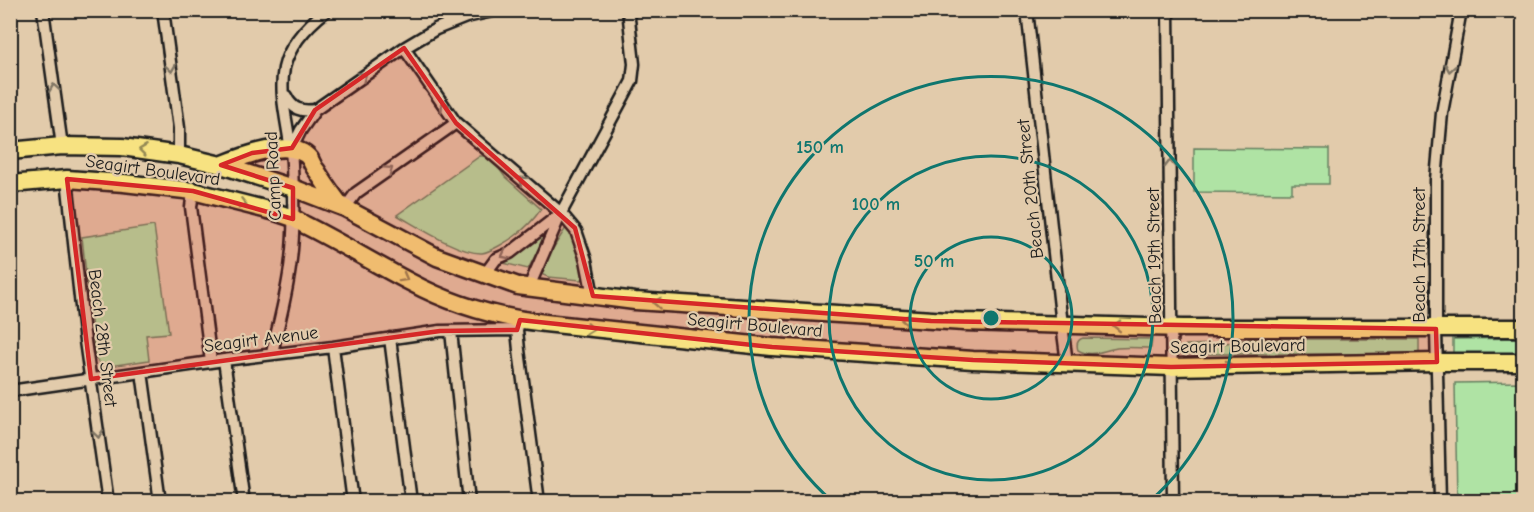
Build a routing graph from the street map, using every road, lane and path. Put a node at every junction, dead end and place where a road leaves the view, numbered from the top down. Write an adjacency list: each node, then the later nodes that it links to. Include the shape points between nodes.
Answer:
1 (43, 10): 13 (street, one-way to 1)
2 (163, 10): 16 (street, one-way to 16, via 179,128)
3 (327, 10): 10 (street, Camp Road, via 293,46 284,69)
4 (497, 10): 9 (street, via 436,29)
5 (628, 10): 23 (street, via 632,81)
6 (1027, 10): 29 (street, Beach 20th Street)
7 (1168, 10): 30 (street, Beach 19th Street, one-way to 7)
8 (1461, 10): 32 (street, Beach 17th Street, one-way to 32, via 1442,113 1436,180)
9 (404, 48): 11 (street, one-way to 9); 12 (street, one-way to 9)
10 (284, 90): 11 (street, via 296,108); 14 (street, Camp Road)
11 (315, 110): 14 (street)
12 (456, 123): 22 (street, one-way to 12, via 356,193); 23 (street, one-way to 12)
13 (62, 146): 15 (main road, Seagirt Boulevard); 16 (main road, Seagirt Boulevard, one-way to 13, via 122,147)
14 (292, 148): 17 (main road, via 252,153); 20 (street, Camp Road); 22 (main road, via 309,157)
15 (10, 151)
16 (178, 154): 17 (main road, Seagirt Boulevard)
17 (221, 165): 20 (main road, Seagirt Boulevard)
18 (67, 179): 19 (main road, Seagirt Boulevard); 21 (main road, Seagirt Boulevard); 44 (street, Beach 28th Street)
19 (10, 184)
20 (293, 188): 22 (main road, Seagirt Boulevard); 24 (street, Camp Road)
21 (194, 191): 24 (main road, Seagirt Boulevard, one-way to 24); 38 (street, via 190,207)
22 (343, 207): 25 (main road, Seagirt Boulevard, via 437,257)
23 (561, 213): 25 (street, one-way to 25, via 510,253 496,259); 26 (street); 27 (street, via 576,231)
24 (293, 218): 28 (main road, Seagirt Boulevard, one-way to 28, via 411,283); 36 (street, Camp Road, via 292,259)
25 (485, 274): 26 (main road, Seagirt Boulevard)
26 (529, 287): 27 (main road, Seagirt Boulevard)
27 (593, 296): 29 (main road, Seagirt Boulevard, one-way to 27, via 921,321)
28 (519, 325): 33 (street, Seagirt Avenue); 41 (main road, Seagirt Boulevard, one-way to 41, via 772,347); 52 (street)
29 (1062, 325): 30 (main road, Seagirt Boulevard, one-way to 29); 41 (street, Beach 20th Street)
30 (1172, 328): 32 (main road, Seagirt Boulevard); 42 (street, Beach 19th Street)
31 (1524, 328): 32 (main road, Seagirt Boulevard)
32 (1436, 329): 39 (street, Beach 17th Street)
33 (450, 331): 34 (street, Seagirt Avenue); 51 (street)
34 (390, 338): 35 (street, Seagirt Avenue); 50 (street)
35 (333, 347): 36 (street, Seagirt Avenue); 49 (street)
36 (272, 353): 37 (street, Seagirt Avenue)
37 (224, 360): 38 (street, Seagirt Avenue); 48 (street)
38 (211, 362): 43 (street, Seagirt Avenue)
39 (1437, 362): 40 (main road, Seagirt Boulevard); 42 (main road, Seagirt Boulevard, one-way to 39); 54 (street, Beach 17th Street)
40 (1524, 362)
41 (1067, 363): 42 (main road, Seagirt Boulevard)
42 (1171, 367): 53 (street, Beach 19th Street)
43 (142, 372): 44 (street, Seagirt Avenue); 47 (street, Beach 28th Street)
44 (91, 379): 45 (street, Seagirt Avenue); 46 (street, Beach 28th Street, one-way to 46)
45 (10, 391)
46 (108, 501)
47 (160, 501)
48 (244, 501)
49 (353, 501)
50 (411, 501)
51 (468, 501)
52 (539, 501)
53 (1173, 501)
54 (1440, 501)

